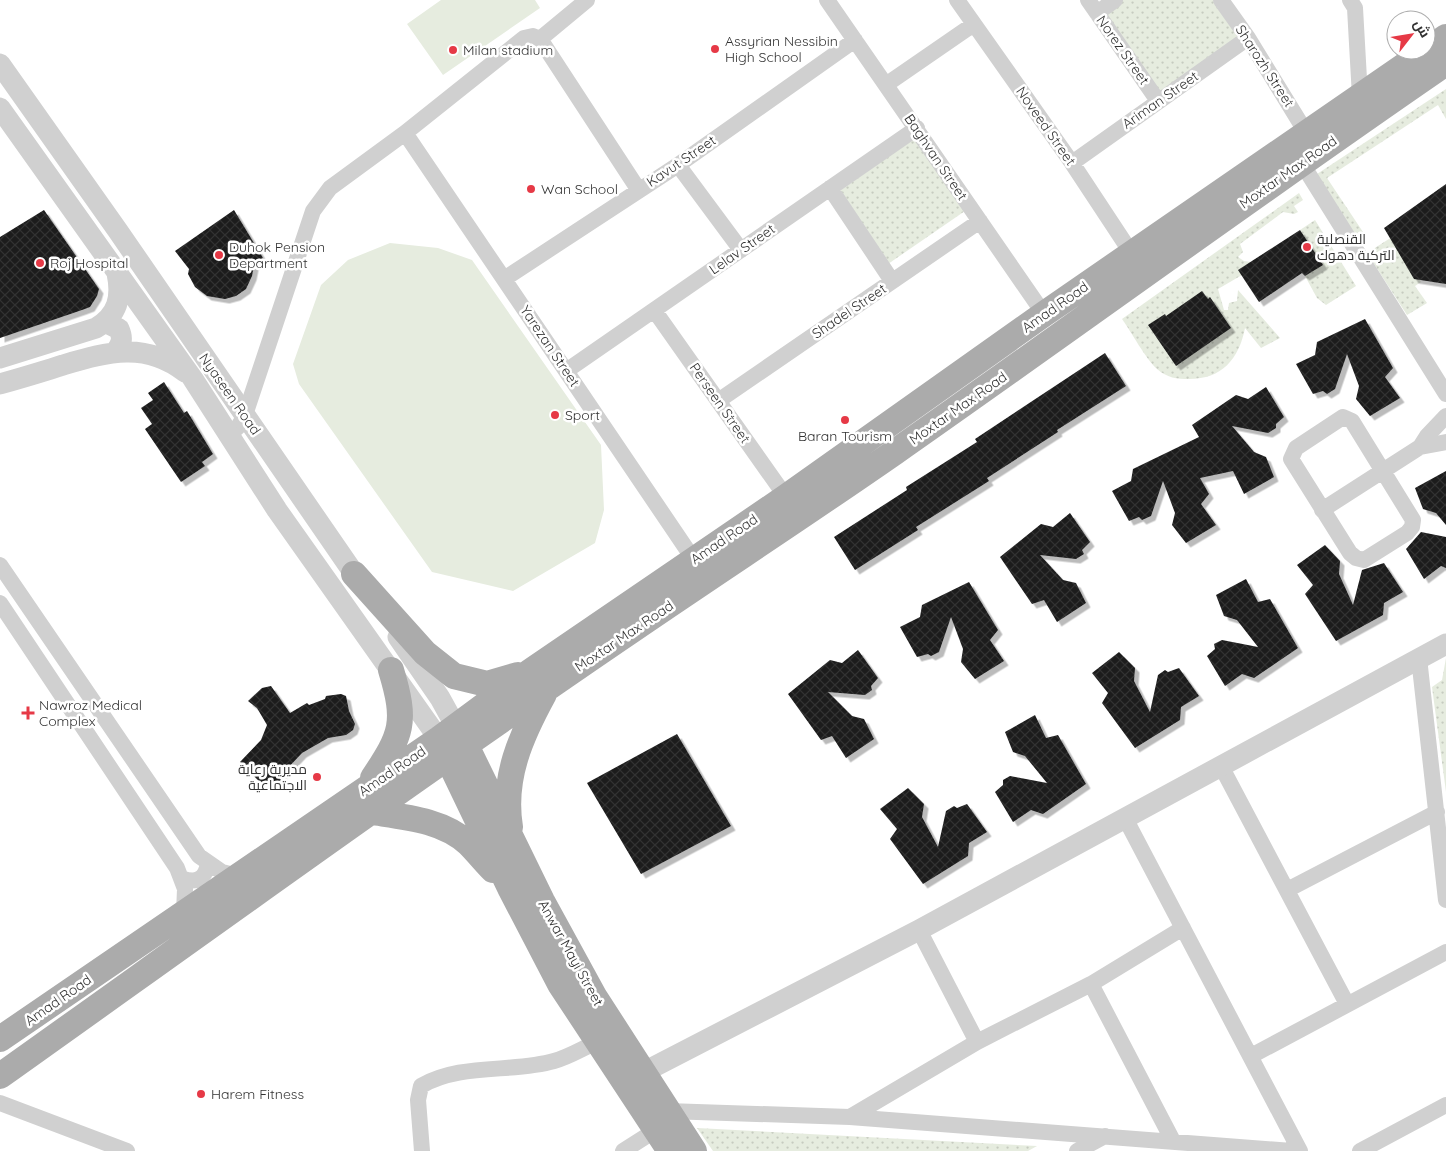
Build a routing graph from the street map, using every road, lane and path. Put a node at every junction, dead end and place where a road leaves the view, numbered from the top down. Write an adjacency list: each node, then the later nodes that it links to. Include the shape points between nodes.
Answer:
1 (587, 0): 11 (street)
2 (827, 0): 12 (street, Baghvan Street)
3 (957, 0): 8 (street, Noveed Street)
4 (1115, 0): 7 (street)
5 (1221, 0): 10 (street, Sharozh Street)
6 (1350, 0): 16 (street, via 1355,8)
7 (1092, 6): 17 (street, Norez Street)
8 (974, 24): 15 (street); 23 (street, Noveed Street)
9 (1446, 37): 16 (main road, Amad Road)
10 (1248, 38): 17 (street, Ariman Street); 21 (street, Sharozh Street)
11 (540, 39): 20 (street, via 533,36 517,42); 26 (street)
12 (855, 40): 15 (street, Baghvan Street); 24 (street, Kavut Street)
13 (1446, 63): 22 (main road, Moxtar Max Road)
14 (0, 64): 43 (street, Nyaseen Road)
15 (887, 84): 19 (street, Baghvan Street)
16 (1360, 97): 21 (main road, Amad Road)
17 (1158, 100): 23 (street, Ariman Street)
18 (0, 108): 30 (street, Nyaseen Road)
19 (917, 128): 25 (street, Lelav Street); 27 (street, Baghvan Street)
20 (405, 134): 31 (street, Yarezan Street); 43 (street, via 330,188 314,211)
21 (1308, 134): 29 (main road, Amad Road)
22 (1301, 162): 41 (street); 58 (main road, Moxtar Max Road, via 1107,304 804,515)
23 (1072, 163): 29 (street, Noveed Street)
24 (678, 165): 26 (street, Kavut Street); 28 (street)
25 (830, 188): 28 (street, Lelav Street); 32 (street)
26 (638, 189): 31 (street, Kavut Street)
27 (980, 221): 32 (street, Shadel Street); 34 (street, Baghvan Street)
28 (741, 250): 33 (street, Lelav Street)
29 (1132, 254): 34 (main road, Amad Road)
30 (117, 272): 35 (street, via 121,290 117,308); 39 (street, Nyaseen Road)
31 (504, 279): 38 (street, Yarezan Street)
32 (892, 281): 42 (street, Shadel Street)
33 (654, 310): 38 (street, Lelav Street); 42 (street, Perseen Street)
34 (1044, 314): 49 (main road, Amad Road)
35 (105, 322): 36 (street, via 118,329 122,336); 37 (street, via 96,328)
36 (116, 352): 39 (street, via 158,357); 40 (street)
37 (0, 358)
38 (566, 371): 51 (street, Yarezan Street)
39 (193, 379): 45 (street, Nyaseen Road)
40 (0, 384)
41 (1446, 394)
42 (718, 401): 49 (street, Perseen Street)
43 (245, 415): 45 (street); 53 (street, Nyaseen Road)
44 (1446, 416): 47 (street)
45 (230, 434): 57 (street, Nyaseen Road, via 277,510)
46 (1446, 442): 47 (street)
47 (1420, 447): 48 (street)
48 (1384, 470): 50 (street); 50 (street, via 1413,516 1413,524 1407,533 1368,559 1360,560 1353,556); 50 (street, via 1352,421 1340,418 1296,448 1291,455 1292,463)
49 (786, 497): 51 (main road, Amad Road)
50 (1322, 510)
51 (694, 560): 58 (main road, Amad Road)
52 (0, 565): 65 (street, via 192,846)
53 (354, 574): 58 (main road, via 426,653 454,676 487,684); 59 (street, Nyaseen Road, via 440,698)
54 (0, 604): 67 (street)
55 (1446, 644): 56 (street)
56 (1419, 658): 60 (street); 62 (street)
57 (391, 670): 59 (street, Nyaseen Road); 61 (main road, via 401,719 395,744)
58 (538, 680): 59 (main road, Moxtar Max Road); 64 (main road, via 526,727 513,760 506,805)
59 (452, 742): 61 (main road, Amad Road); 64 (main road, Anwar Mayi Street); 68 (main road, Anwar Mayi Street)
60 (1221, 766): 63 (street); 69 (street)
61 (369, 800): 66 (main road, Amad Road); 68 (main road, via 448,830 468,844); 82 (main road, Amad Road)
62 (1438, 812): 69 (street); 70 (street)
63 (1125, 818): 72 (street); 73 (street)
64 (512, 838): 81 (main road, Anwar Mayi Street, via 594,996)
65 (208, 864): 66 (street); 67 (street, via 200,880 190,882)
66 (238, 876): 71 (main road, Amad Road)
67 (182, 878): 71 (street)
68 (510, 888): 78 (main road, Anwar Mayi Street, via 560,984)
69 (1287, 890): 76 (street)
70 (1446, 900)
71 (184, 913): 77 (main road, Amad Road)
72 (1183, 928): 75 (street); 80 (street)
73 (918, 930): 79 (street); 81 (street)
74 (1446, 952): 76 (street)
75 (1091, 984): 79 (street); 88 (street)
76 (1348, 1004): 80 (street)
77 (0, 1039)
78 (597, 1042): 86 (main road, Anwar Mayi Street); 90 (street, via 554,1061 452,1075 421,1086 418,1100)
79 (978, 1042): 85 (street)
80 (1251, 1056): 95 (street)
81 (642, 1073): 86 (main road, Anwar Mayi Street)
82 (0, 1076)
83 (0, 1103): 89 (street)
84 (1446, 1105): 96 (street)
85 (850, 1117): 86 (street); 87 (street)
86 (665, 1131): 91 (street); 92 (main road, Anwar Mayi Street)
87 (1105, 1136): 88 (street); 93 (street)
88 (1173, 1142): 94 (street)
89 (127, 1151)
90 (422, 1151)
91 (623, 1151)
92 (694, 1151)
93 (1077, 1151)
94 (1292, 1151)
95 (1300, 1151)
96 (1360, 1151)

